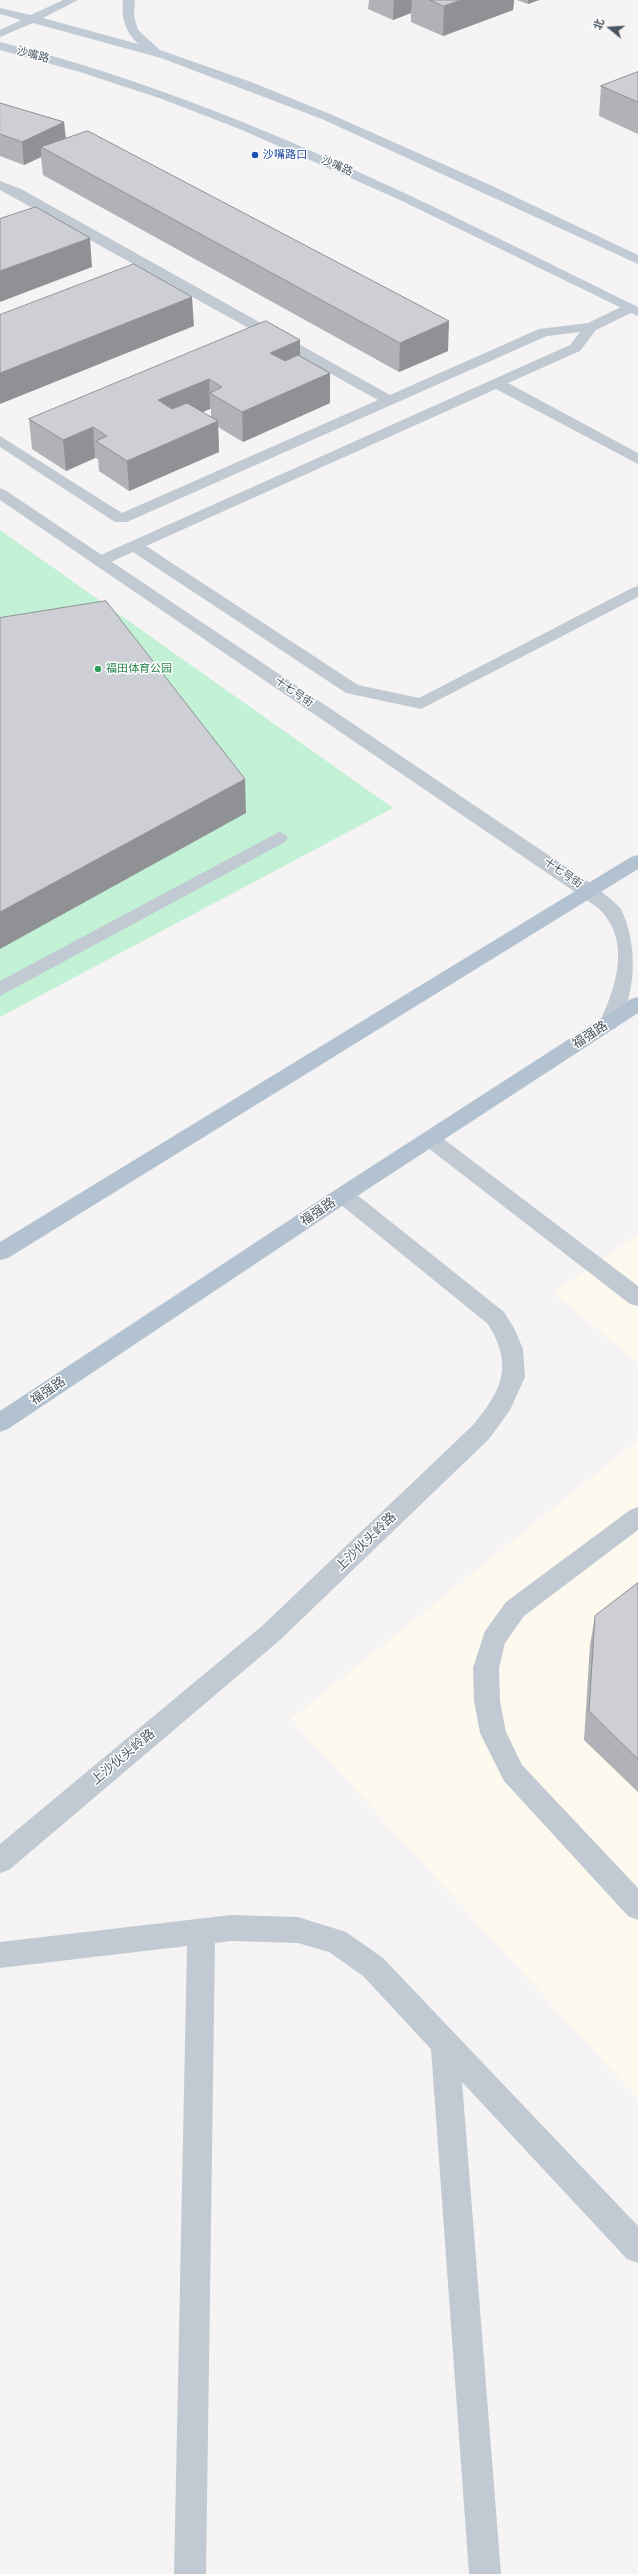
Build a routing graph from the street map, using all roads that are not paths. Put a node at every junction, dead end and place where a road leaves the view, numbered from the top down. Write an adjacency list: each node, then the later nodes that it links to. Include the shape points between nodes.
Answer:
1 (72, 0): 4 (main road)
2 (129, 0): 7 (main road, via 129,21 136,36 152,49)
3 (0, 11): 4 (main road)
4 (32, 18): 5 (main road); 7 (main road)
5 (0, 34)
6 (0, 46): 10 (main road, 沙嘴路, via 156,93 250,128 392,191)
7 (182, 63): 9 (main road, via 268,93 380,139)
8 (0, 185): 13 (street)
9 (638, 260)
10 (634, 310): 11 (street)
11 (591, 327): 12 (street, via 575,348); 13 (street, via 544,332)
12 (496, 383): 15 (street); 17 (street)
13 (389, 400): 14 (street, via 121,519)
14 (0, 440)
15 (638, 459)
16 (0, 493): 18 (street, 十七号街)
17 (135, 546): 18 (street); 19 (street, via 352,689 422,704)
18 (100, 561): 22 (street, 十七号街)
19 (638, 591)
20 (279, 838): 23 (street)
21 (638, 861): 22 (main road)
22 (589, 891): 25 (street, 十七号街, via 615,915 628,941 630,969 624,995); 28 (main road)
23 (0, 989)
24 (638, 1004): 25 (main road, 福强路)
25 (609, 1023): 26 (main road, 福强路)
26 (430, 1139): 27 (main road, 福强路); 29 (street)
27 (344, 1194): 30 (main road, 福强路); 32 (street, 上沙伙头岭路, via 496,1318 510,1337 516,1360 511,1384 501,1409 481,1432 271,1633)
28 (0, 1252)
29 (638, 1298)
30 (0, 1423)
31 (638, 1517): 33 (street, via 515,1609 494,1639 486,1668 487,1701 493,1733 513,1774)
32 (0, 1861)
33 (638, 1907)
34 (201, 1931): 35 (street); 36 (street, via 231,1928 298,1930 336,1941 373,1966); 38 (street)
35 (0, 1955)
36 (444, 2044): 37 (street); 39 (street)
37 (638, 2248)
38 (190, 2574)
39 (485, 2574)

